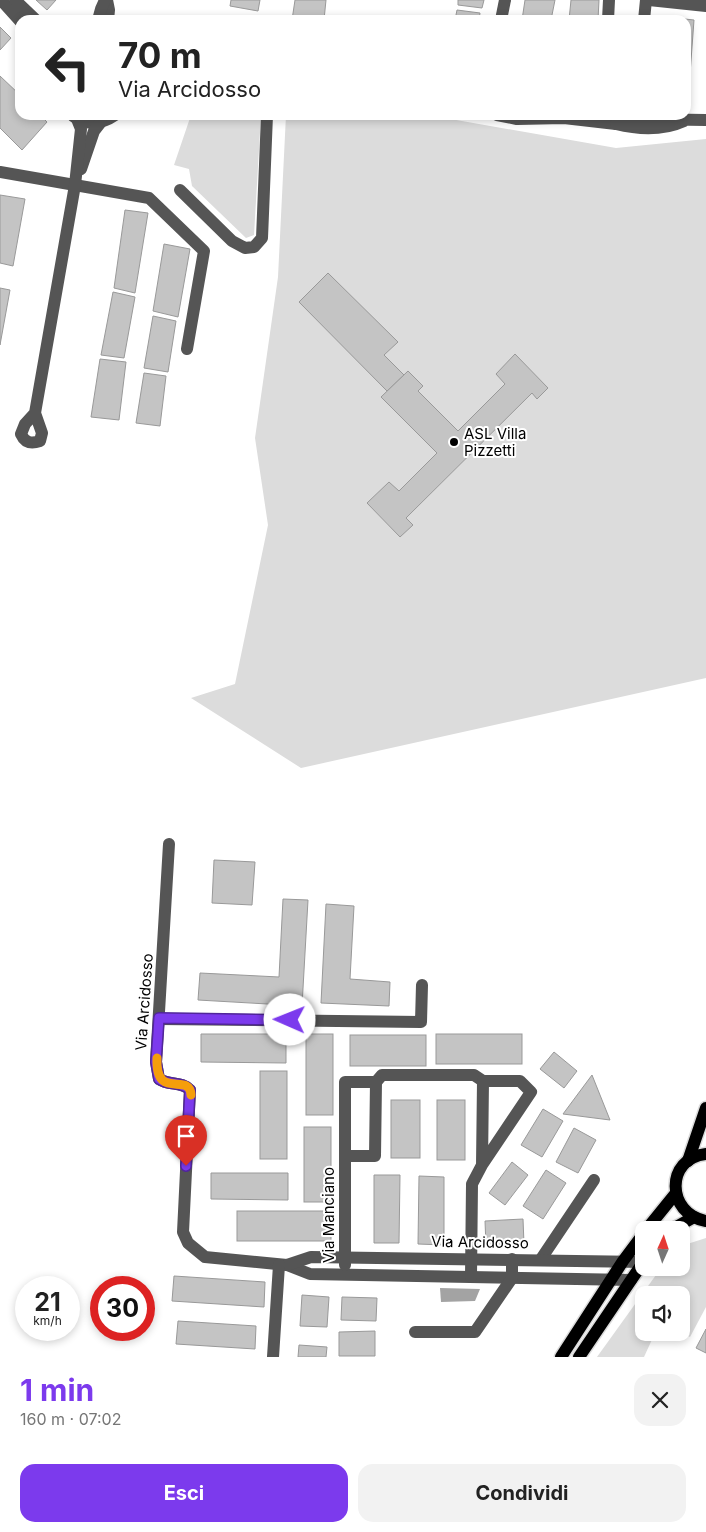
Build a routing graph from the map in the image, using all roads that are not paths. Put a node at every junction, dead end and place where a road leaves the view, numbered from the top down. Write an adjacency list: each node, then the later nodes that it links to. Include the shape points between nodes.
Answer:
1 (1, 0): 8 (street)
2 (15, 0): 9 (street)
3 (106, 0): 10 (street); 11 (street)
4 (504, 0): 12 (street)
5 (609, 0): 13 (street)
6 (647, 0): 7 (street); 14 (street)
7 (706, 6)
8 (15, 15)
9 (31, 15)
10 (99, 15)
11 (108, 15)
12 (502, 15)
13 (608, 15)
14 (645, 15)
15 (76, 120): 26 (street, via 81,129)
16 (81, 120): 23 (street)
17 (105, 120): 23 (street)
18 (267, 120): 27 (street, via 262,238 254,247 245,248 232,241)
19 (605, 120): 24 (street)
20 (629, 120): 24 (street)
21 (684, 120): 22 (street); 24 (street, via 674,125 646,129)
22 (706, 120)
23 (101, 122): 26 (street, via 94,131)
24 (616, 124)
25 (0, 172): 26 (street)
26 (75, 185): 28 (street, via 149,198 204,251); 29 (street)
27 (180, 190)
28 (187, 349)
29 (35, 413)
30 (169, 844): 32 (street, Via Arcidosso)
31 (422, 985): 32 (street, via 422,1022)
32 (159, 1018): 51 (street, Via Arcidosso, via 156,1062 159,1079 182,1084 190,1090 183,1232 188,1244 205,1257)
33 (483, 1081): 34 (street, via 474,1075 382,1075); 39 (street); 39 (street, via 520,1081 531,1092)
34 (376, 1082): 37 (street, Via Manciano, via 376,1156); 37 (street, Via Manciano, via 345,1082)
35 (706, 1108): 38 (main road)
36 (706, 1154): 38 (main road)
37 (345, 1156): 45 (street, Via Manciano)
38 (688, 1161): 41 (main road, via 677,1178)
39 (482, 1165): 46 (street, via 472,1184)
40 (594, 1180): 48 (street)
41 (676, 1193): 42 (main road, via 681,1206); 43 (main road)
42 (700, 1219)
43 (653, 1221)
44 (635, 1245): 49 (main road)
45 (345, 1258): 46 (street, Via Arcidosso); 51 (street, Via Arcidosso, via 311,1257); 53 (street, Via Manciano)
46 (472, 1258): 47 (street, Via Arcidosso); 54 (street)
47 (512, 1259): 48 (street, Via Arcidosso); 55 (street)
48 (540, 1259): 49 (street, Via Arcidosso)
49 (623, 1261): 50 (street, Via Arcidosso); 56 (main road)
50 (635, 1261)
51 (283, 1265): 53 (street, Via Arcidosso, via 310,1274); 59 (street)
52 (635, 1274): 57 (main road)
53 (345, 1275): 54 (street, Via Arcidosso)
54 (471, 1277): 55 (street, Via Arcidosso)
55 (512, 1278): 56 (street, Via Arcidosso); 58 (street, via 475,1332)
56 (612, 1279): 57 (street, Via Arcidosso); 60 (main road)
57 (631, 1280): 61 (main road)
58 (415, 1332)
59 (273, 1357)
60 (561, 1357)
61 (579, 1357)

